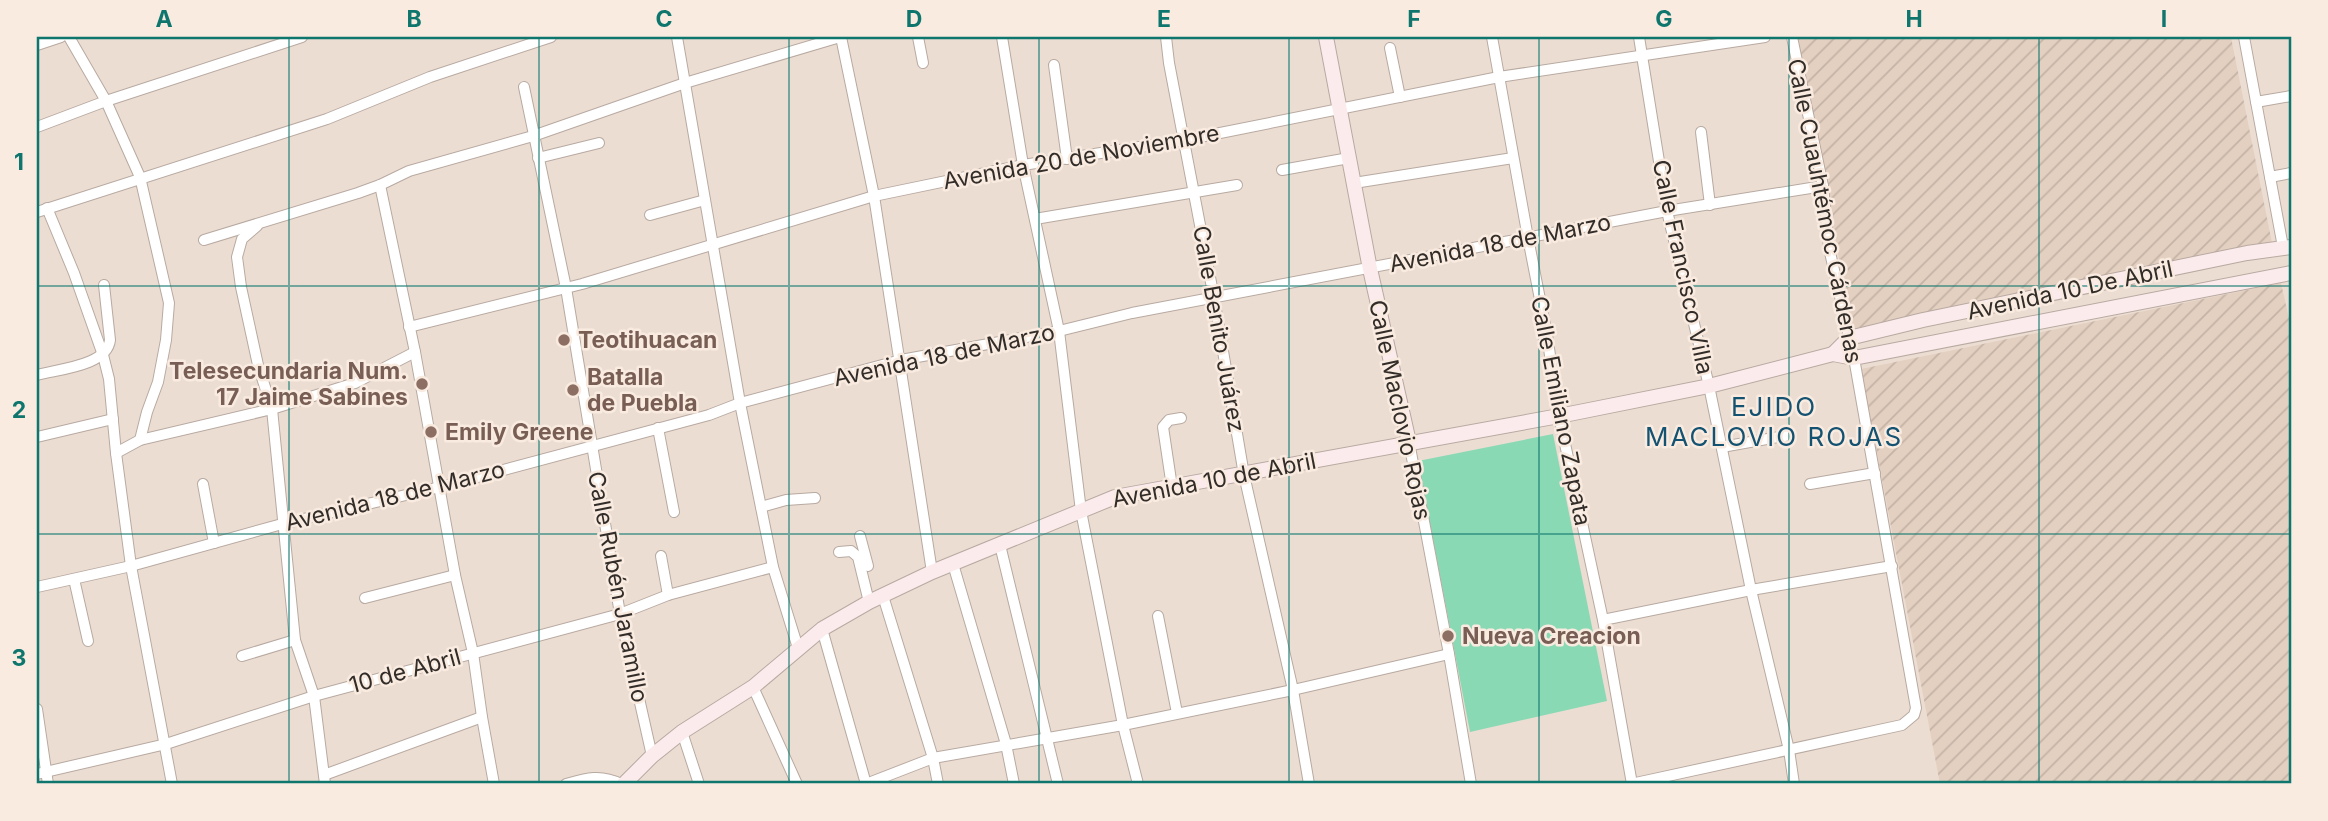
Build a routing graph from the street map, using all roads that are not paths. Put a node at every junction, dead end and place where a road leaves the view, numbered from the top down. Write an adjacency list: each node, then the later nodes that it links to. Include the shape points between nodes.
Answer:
1 (61, 37): 17 (street)
2 (69, 37): 27 (street)
3 (302, 37): 27 (street)
4 (551, 37): 42 (street, via 430,77 327,118)
5 (677, 37): 23 (street)
6 (840, 37): 23 (street); 49 (street)
7 (918, 37): 20 (street)
8 (1002, 37): 39 (street)
9 (1166, 37): 33 (street, Calle Benito Juárez)
10 (1326, 37): 29 (street, Calle Maclovio Rojas)
11 (1492, 37): 22 (street, Calle Emiliano Zapata)
12 (1639, 37): 19 (street, Calle Francisco Villa)
13 (1765, 37): 16 (street, Avenida 20 de Noviembre)
14 (1792, 37): 47 (street, Calle Cuauhtémoc Cárdenas)
15 (2244, 37): 28 (street)
16 (1739, 39): 19 (street, Avenida 20 de Noviembre)
17 (37, 45)
18 (1391, 48): 26 (street)
19 (1642, 57): 22 (street, Avenida 20 de Noviembre); 53 (street, Calle Francisco Villa)
20 (923, 63)
21 (1054, 65): 38 (street)
22 (1499, 77): 26 (street, Avenida 20 de Noviembre); 37 (street, Calle Emiliano Zapata)
23 (685, 83): 32 (street); 50 (street)
24 (524, 87): 32 (street, Calle Rubén Jaramillo)
25 (2291, 96): 28 (street)
26 (1401, 97): 29 (street, Avenida 20 de Noviembre)
27 (106, 101): 30 (street); 42 (street)
28 (2256, 102): 43 (street)
29 (1339, 109): 33 (street, Avenida 20 de Noviembre); 36 (street, Calle Maclovio Rojas)
30 (37, 127)
31 (1701, 132): 51 (street)
32 (533, 136): 35 (street, Calle Rubén Jaramillo); 46 (street, via 409,171)
33 (1185, 140): 38 (street, Avenida 20 de Noviembre); 48 (street, Calle Benito Juárez)
34 (598, 143): 35 (street)
35 (538, 158): 64 (street, Calle Rubén Jaramillo)
36 (1349, 158): 40 (street); 44 (street, Calle Maclovio Rojas)
37 (1513, 158): 44 (street); 57 (street, Calle Emiliano Zapata)
38 (1067, 159): 39 (street, Avenida 20 de Noviembre)
39 (1023, 165): 49 (street, Avenida 20 de Noviembre); 55 (street)
40 (1282, 170)
41 (2291, 173): 43 (street)
42 (140, 177): 52 (street); 84 (street, via 169,303 158,382)
43 (2270, 177): 60 (street)
44 (1354, 183): 61 (street, Calle Maclovio Rojas)
45 (1237, 185): 48 (street)
46 (380, 186): 56 (street); 66 (street)
47 (1823, 186): 51 (street, Avenida 18 de Marzo); 68 (street, Calle Cuauhtémoc Cárdenas, via 1829,248)
48 (1194, 191): 55 (street); 65 (street, Calle Benito Juárez)
49 (874, 196): 59 (street, Avenida 20 de Noviembre); 73 (street)
50 (705, 200): 54 (street); 59 (street)
51 (1710, 205): 53 (street, Avenida 18 de Marzo)
52 (42, 210): 71 (street, via 74,273)
53 (1667, 211): 57 (street, Avenida 18 de Marzo); 75 (street, Calle Francisco Villa)
54 (650, 215)
55 (1035, 219): 67 (street)
56 (261, 222): 58 (street); 77 (street, via 242,239 237,257 240,287)
57 (1528, 238): 61 (street, Avenida 18 de Marzo); 78 (street, Calle Emiliano Zapata)
58 (204, 240)
59 (714, 243): 64 (street, Avenida 20 de Noviembre); 76 (street)
60 (2287, 247): 68 (street, Avenida 10 De Abril)
61 (1370, 269): 65 (street, Avenida 18 de Marzo); 85 (street, Calle Maclovio Rojas)
62 (2291, 273): 72 (street, Avenida 10 De Abril)
63 (104, 285): 71 (street, via 110,340)
64 (566, 288): 66 (street, Avenida 20 de Noviembre); 86 (street, Calle Rubén Jaramillo)
65 (1214, 298): 67 (street, Avenida 18 de Marzo); 90 (street, Calle Benito Juárez)
66 (409, 327): 69 (street)
67 (1059, 331): 73 (street, Avenida 18 de Marzo); 97 (street)
68 (1849, 338): 70 (street); 72 (street, Calle Cuauhtémoc Cárdenas)
69 (415, 352): 77 (street, via 355,383); 93 (street)
70 (1833, 354): 72 (street); 75 (street, Avenida 10 de Abril)
71 (103, 355): 74 (street); 80 (street)
72 (1854, 358): 89 (street, Calle Cuauhtémoc Cárdenas)
73 (901, 360): 76 (street, Avenida 18 de Marzo); 109 (street)
74 (37, 375)
75 (1709, 386): 78 (street, Avenida 10 de Abril); 87 (street, Calle Francisco Villa)
76 (740, 403): 81 (street, Avenida 18 de Marzo); 96 (street)
77 (272, 409): 84 (street); 99 (street)
78 (1559, 416): 85 (street, Avenida 10 de Abril); 119 (street, Calle Emiliano Zapata)
79 (1181, 418): 94 (street, via 1169,420 1163,427)
80 (113, 419): 83 (street); 88 (street)
81 (658, 428): 86 (street, Avenida 18 de Marzo); 98 (street)
82 (1790, 435): 87 (street)
83 (37, 437)
84 (140, 440): 88 (street)
85 (1409, 442): 90 (street, Avenida 10 de Abril); 125 (street, Calle Maclovio Rojas)
86 (590, 445): 93 (street, Avenida 18 de Marzo); 117 (street, Calle Rubén Jaramillo)
87 (1722, 447): 113 (street, Calle Francisco Villa)
88 (116, 453): 106 (street)
89 (1875, 473): 92 (street); 107 (street, Calle Cuauhtémoc Cárdenas)
90 (1244, 475): 94 (street, Avenida 10 de Abril); 128 (street, Calle Benito Juárez)
91 (203, 484): 101 (street)
92 (1810, 484)
93 (440, 486): 99 (street, Avenida 18 de Marzo); 110 (street)
94 (1172, 487): 97 (street, Avenida 10 de Abril, via 1115,497)
95 (815, 498): 96 (street)
96 (761, 507): 108 (street)
97 (1081, 511): 102 (street, Avenida 10 de Abril); 133 (street)
98 (674, 512)
99 (282, 524): 101 (street, Avenida 18 de Marzo); 121 (street)
100 (860, 536): 116 (street)
101 (214, 542): 106 (street, Avenida 18 de Marzo)
102 (1000, 545): 105 (street, Avenida 10 de Abril); 135 (street)
103 (839, 552): 116 (street, via 850,551 858,557)
104 (661, 556): 114 (street)
105 (953, 564): 109 (street, Avenida 10 de Abril); 137 (street)
106 (131, 566): 111 (street, Avenida 18 de Marzo); 136 (street)
107 (1892, 566): 113 (street); 138 (street, Calle Cuauhtémoc Cárdenas, via 1916,702 1914,715 1902,725)
108 (773, 567): 114 (street, 10 de Abril); 123 (street)
109 (932, 572): 116 (street, Avenida 10 de Abril)
110 (455, 575): 115 (street); 124 (street)
111 (74, 579): 112 (street, Avenida 18 de Marzo); 122 (street)
112 (37, 587)
113 (1751, 590): 119 (street); 138 (street, Calle Francisco Villa)
114 (668, 595): 117 (street, 10 de Abril)
115 (365, 598)
116 (876, 599): 120 (street, Avenida 10 de Abril); 140 (street)
117 (620, 614): 124 (street, 10 de Abril); 139 (street, Calle Rubén Jaramillo)
118 (1158, 616): 131 (street)
119 (1603, 620): 157 (street, Calle Emiliano Zapata)
120 (822, 629): 123 (street, Avenida 10 de Abril); 150 (street)
121 (295, 640): 126 (street); 129 (street)
122 (88, 641)
123 (798, 648): 127 (street, Avenida 10 de Abril)
124 (473, 653): 129 (street, 10 de Abril); 132 (street)
125 (1449, 654): 128 (street); 156 (street, Calle Maclovio Rojas)
126 (242, 656)
127 (753, 687): 134 (street, Avenida 10 de Abril); 149 (street)
128 (1293, 690): 131 (street); 155 (street, Calle Benito Juárez)
129 (314, 695): 136 (street, 10 de Abril); 142 (street)
130 (37, 709): 141 (street)
131 (1177, 713): 133 (street)
132 (482, 717): 142 (street); 145 (street)
133 (1124, 724): 135 (street); 154 (street)
134 (682, 732): 139 (street, Avenida 10 de Abril); 148 (street)
135 (1047, 736): 137 (street); 153 (street)
136 (166, 744): 141 (street, 10 de Abril); 144 (street)
137 (1006, 744): 140 (street); 152 (street)
138 (1789, 750): 157 (street); 158 (street, Calle Francisco Villa)
139 (652, 756): 147 (street, Avenida 10 de Abril)
140 (933, 758): 150 (street); 151 (street)
141 (41, 773): 143 (street)
142 (325, 780)
143 (48, 784)
144 (172, 784)
145 (494, 784)
146 (566, 784): 147 (street, via 600,776)
147 (622, 784)
148 (699, 784)
149 (796, 784)
150 (866, 784)
151 (938, 784)
152 (1014, 784)
153 (1058, 784)
154 (1138, 784)
155 (1309, 784)
156 (1471, 784)
157 (1632, 784)
158 (1794, 784)

